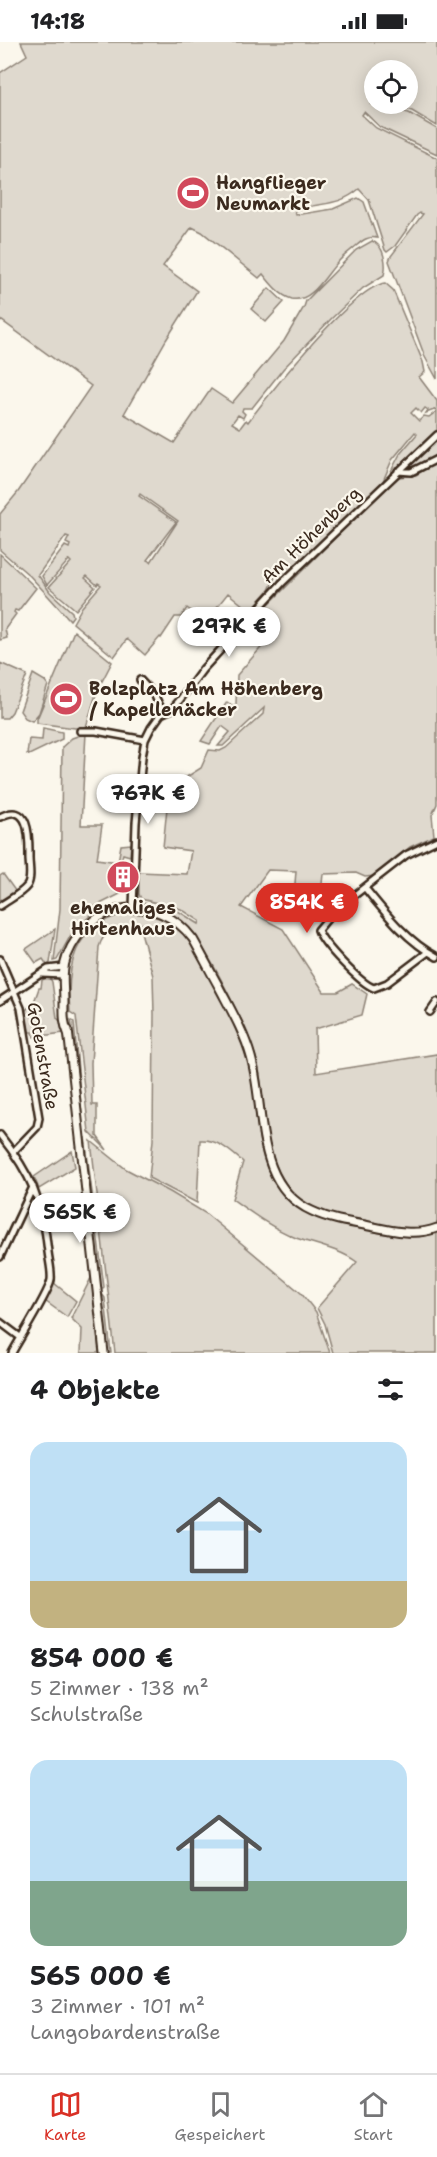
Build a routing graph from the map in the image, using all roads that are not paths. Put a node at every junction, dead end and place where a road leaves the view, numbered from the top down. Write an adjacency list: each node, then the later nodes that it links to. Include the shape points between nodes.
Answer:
1 (437, 435): 3 (street, Am Höhenberg)
2 (437, 459): 3 (street, via 411,472)
3 (398, 471): 5 (street, Am Höhenberg, via 276,590 172,709)
4 (140, 680): 5 (street, via 155,696)
5 (163, 713): 7 (street, Am Höhenberg)
6 (80, 731): 7 (street)
7 (145, 740): 12 (street, Am Höhenberg)
8 (0, 817): 11 (street, via 13,814 27,823 29,877 26,887)
9 (437, 840): 10 (street, via 406,855)
10 (365, 888): 13 (street, via 391,920); 13 (street, via 333,912 318,930 361,980 371,988 382,987)
11 (0, 906)
12 (133, 908): 16 (main road, via 111,912 88,926 71,948); 24 (main road, via 154,910 173,919 189,934 206,963 246,1041 255,1073 268,1160 286,1191 309,1210 331,1218 407,1233)
13 (428, 952): 14 (street)
14 (437, 957)
15 (0, 959): 17 (street, Gotenstraße)
16 (64, 971): 17 (street, via 42,974); 29 (main road, via 64,1004)
17 (15, 992): 18 (street); 22 (street, Gotenstraße, via 39,1118 37,1126)
18 (0, 1001)
19 (437, 1003): 20 (street)
20 (430, 1012)
21 (0, 1135): 22 (street)
22 (13, 1152): 23 (street)
23 (33, 1186): 25 (street); 27 (street, via 42,1209 51,1280)
24 (437, 1228)
25 (0, 1257)
26 (0, 1322): 27 (street)
27 (20, 1337): 28 (street)
28 (12, 1353)
29 (104, 1353)

